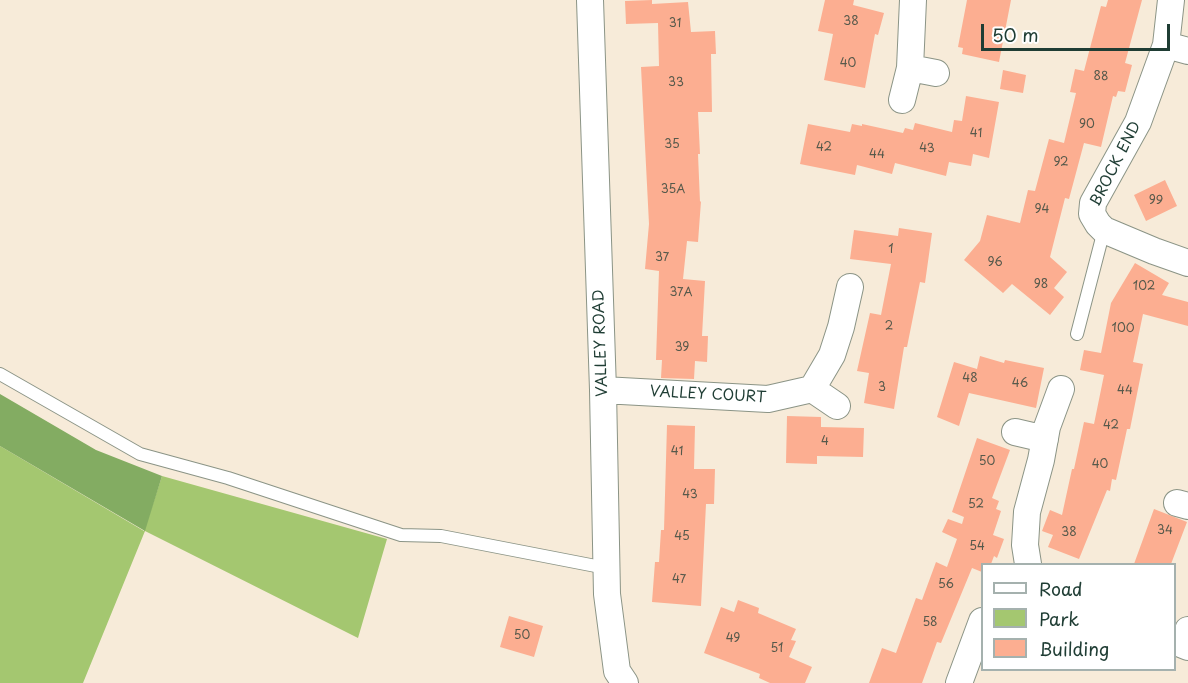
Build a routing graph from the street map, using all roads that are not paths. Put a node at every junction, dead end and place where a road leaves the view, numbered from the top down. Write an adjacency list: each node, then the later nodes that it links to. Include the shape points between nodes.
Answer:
1 (590, 0): 15 (street, VALLEY ROAD)
2 (913, 0): 5 (street)
3 (1171, 0): 4 (street, BROCK END)
4 (1177, 48): 8 (street, BROCK END, via 1093,203 1093,218)
5 (910, 68): 6 (street); 7 (street)
6 (936, 73)
7 (902, 100)
8 (1104, 230): 9 (street, BROCK END); 11 (lane)
9 (1188, 263)
10 (850, 287): 13 (street, via 832,355)
11 (1077, 334)
12 (0, 374): 20 (lane, via 140,454 228,478 401,535 441,536)
13 (812, 388): 15 (street, VALLEY COURT, via 768,399); 16 (street)
14 (1061, 389): 18 (street)
15 (603, 390): 20 (street, VALLEY ROAD)
16 (837, 406)
17 (1015, 432): 18 (street)
18 (1045, 440): 19 (street, via 1028,512 1024,546)
19 (1028, 563)
20 (606, 568): 22 (street, VALLEY ROAD)
21 (981, 624): 23 (street)
22 (619, 679)
23 (959, 683)

